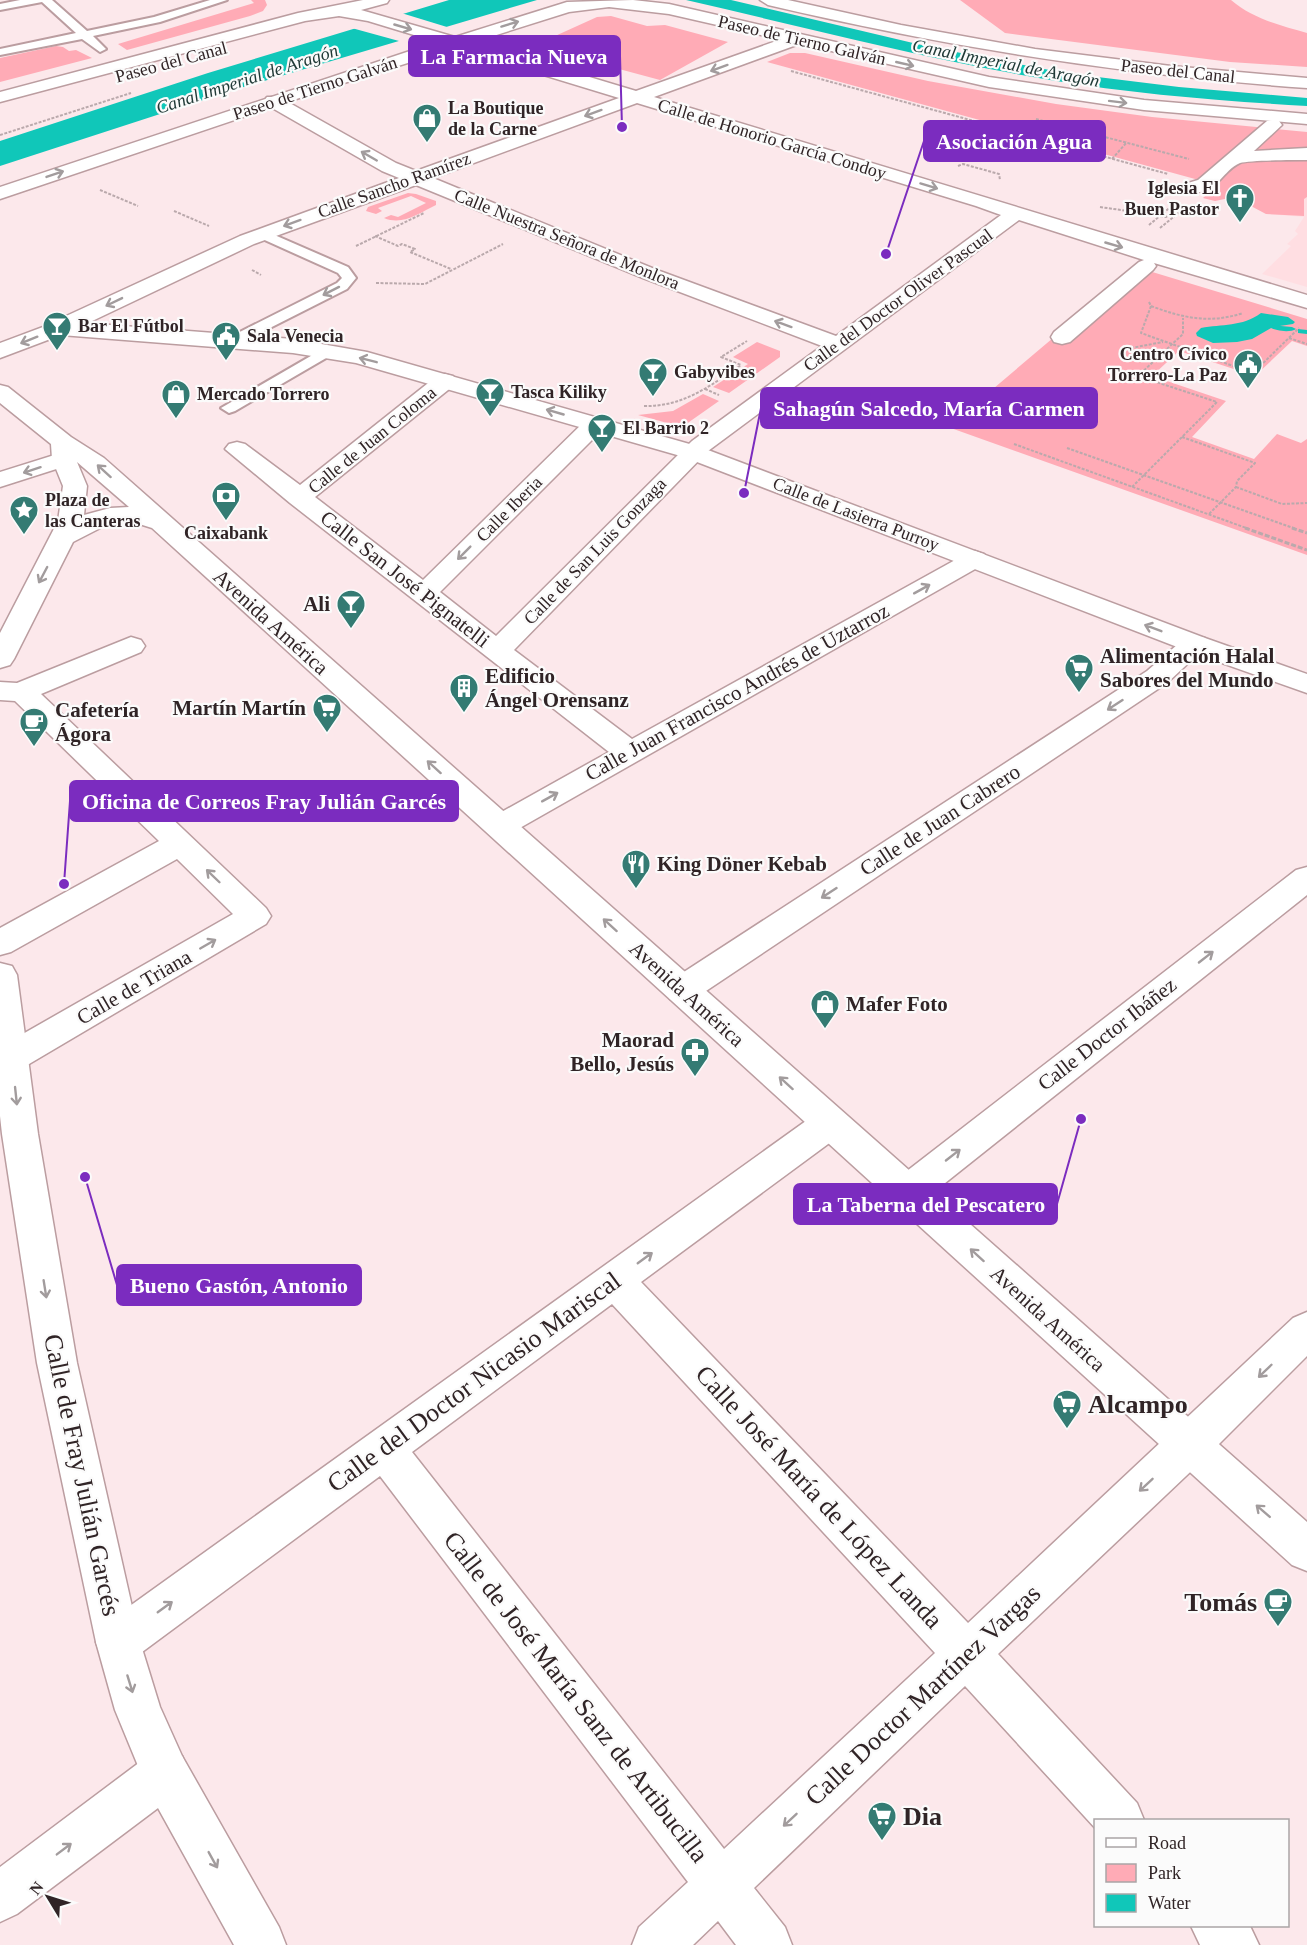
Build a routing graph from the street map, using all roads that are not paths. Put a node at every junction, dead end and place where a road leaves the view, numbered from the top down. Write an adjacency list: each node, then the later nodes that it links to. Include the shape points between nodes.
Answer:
1 (38, 0): 7 (lane)
2 (46, 0): 9 (lane)
3 (222, 0): 9 (lane, via 174,16)
4 (308, 0): 8 (street)
5 (381, 0): 8 (street, Paseo del Canal)
6 (768, 0): 14 (street, Paseo del Canal, via 984,47 1198,74)
7 (0, 7)
8 (340, 11): 11 (street, Calle de Honorio García Condoy, one-way to 11); 15 (street, Paseo del Canal, via 304,16); 18 (street, Paseo del Canal, via 244,42)
9 (84, 36): 12 (lane); 13 (lane)
10 (796, 39): 11 (street, Paseo de Tierno Galván, one-way to 10, via 567,7 609,2 662,8); 16 (street, Calle Sancho Ramírez, one-way to 16); 19 (street, Paseo de Tierno Galván, one-way to 19, via 977,80 1078,96)
11 (454, 42): 16 (street, Calle de Honorio García Condoy); 17 (street, Paseo de Tierno Galván)
12 (100, 49)
13 (0, 52)
14 (1307, 83)
15 (0, 97)
16 (636, 98): 23 (street, Calle Sancho Ramírez, one-way to 23); 26 (street, Calle de Honorio García Condoy, one-way to 26)
17 (273, 101): 23 (street, Calle Nuestra Señora de Monlora, one-way to 17, via 389,167); 25 (street, Paseo de Tierno Galván, one-way to 17)
18 (0, 107)
19 (1307, 118)
20 (1273, 125): 22 (street)
21 (1307, 154): 22 (street)
22 (1224, 164): 24 (street)
23 (415, 177): 27 (street, Calle Sancho Ramírez, one-way to 27); 33 (street, Calle Nuestra Señora de Monlora, one-way to 23, via 650,274)
24 (1198, 184)
25 (0, 193)
26 (1016, 213): 29 (street, Calle de Honorio García Condoy, one-way to 29); 33 (street, Calle del Doctor Oliver Pascual)
27 (263, 234): 30 (street, Calle Sancho Ramírez, one-way to 30); 32 (lane, one-way to 32, via 348,274 347,282)
28 (1146, 266): 31 (street)
29 (1307, 302)
30 (59, 328): 32 (street, Calle de Lasierra Purroy); 34 (street, Calle Sancho Ramírez, one-way to 34)
31 (1062, 337)
32 (231, 342): 35 (street, Calle de Lasierra Purroy)
33 (838, 344): 42 (street, Calle del Doctor Oliver Pascual)
34 (0, 351)
35 (328, 351): 36 (street, Calle de Lasierra Purroy, one-way to 35); 38 (lane)
36 (445, 381): 39 (street, Calle de Lasierra Purroy, one-way to 36); 44 (street, Calle de Juan Coloma)
37 (0, 392): 41 (street, Avenida América)
38 (229, 408)
39 (595, 424): 42 (street, Calle de Lasierra Purroy); 48 (street, Calle Iberia, one-way to 48)
40 (237, 449): 44 (street, Calle San José Pignatelli)
41 (64, 451): 43 (street, one-way to 43); 45 (street, Avenida América, one-way to 41, via 95,463); 46 (street, via 75,495)
42 (692, 453): 47 (street, Calle de Lasierra Purroy); 51 (street, Calle de San Luis Gonzaga)
43 (0, 480)
44 (299, 498): 48 (street, Calle San José Pignatelli)
45 (163, 524): 46 (street, via 136,513 119,512 94,519); 56 (street, Avenida América, one-way to 45)
46 (64, 536): 52 (street, one-way to 52)
47 (975, 559): 49 (street, Calle de Lasierra Purroy, one-way to 47); 55 (street, Calle Juan Francisco Andrés de Uztarroz, one-way to 47)
48 (423, 594): 51 (street, Calle San José Pignatelli)
49 (1195, 644): 53 (street, Calle de Lasierra Purroy); 61 (street, Calle de Juan Cabrero, one-way to 61, via 1157,677)
50 (131, 645): 54 (street)
51 (497, 651): 55 (street, Calle San José Pignatelli)
52 (0, 658)
53 (1307, 684)
54 (10, 692): 57 (street)
55 (630, 753): 56 (street, Calle Juan Francisco Andrés de Uztarroz, one-way to 55)
56 (500, 826): 61 (street, Avenida América, one-way to 56)
57 (179, 844): 59 (street); 62 (street, Calle de Triana, one-way to 57, via 255,916)
58 (1307, 878): 65 (street, Calle Doctor Ibáñez, one-way to 58)
59 (0, 943)
60 (0, 975): 62 (street, Calle de Fray Julián Garcés)
61 (682, 990): 63 (street, Avenida América, one-way to 61)
62 (12, 1057): 64 (street, Calle de Fray Julián Garcés, one-way to 64)
63 (830, 1122): 65 (street, Avenida América); 66 (street, Calle del Doctor Nicasio Mariscal, one-way to 63)
64 (10, 1140): 71 (street, Calle de Fray Julián Garcés, one-way to 71)
65 (907, 1192): 68 (street, Avenida América, one-way to 65)
66 (614, 1280): 69 (street, Calle del Doctor Nicasio Mariscal); 72 (street, Calle José María de López Landa)
67 (1307, 1330): 68 (street, Calle Doctor Martínez Vargas, one-way to 68)
68 (1189, 1445): 70 (street, Avenida América, one-way to 68); 72 (street, Calle Doctor Martínez Vargas, one-way to 72)
69 (384, 1449): 71 (street, Calle del Doctor Nicasio Mariscal, one-way to 69); 75 (street, Calle de José María Sanz de Artibucilla)
70 (1307, 1550)
71 (118, 1642): 73 (street, Calle de Fray Julián Garcés, one-way to 73, via 138,1710)
72 (967, 1654): 74 (street, Calle José María de López Landa); 75 (street, Calle Doctor Martínez Vargas, one-way to 75)
73 (165, 1773): 76 (street, one-way to 73); 78 (street, Calle de Fray Julián Garcés, one-way to 78)
74 (1118, 1819)
75 (721, 1885): 79 (street, Calle Doctor Martínez Vargas); 80 (street, Calle de José María Sanz de Artibucilla)
76 (0, 1897)
77 (1217, 1927): 81 (street)
78 (261, 1945)
79 (657, 1945)
80 (767, 1945)
81 (1234, 1945)

